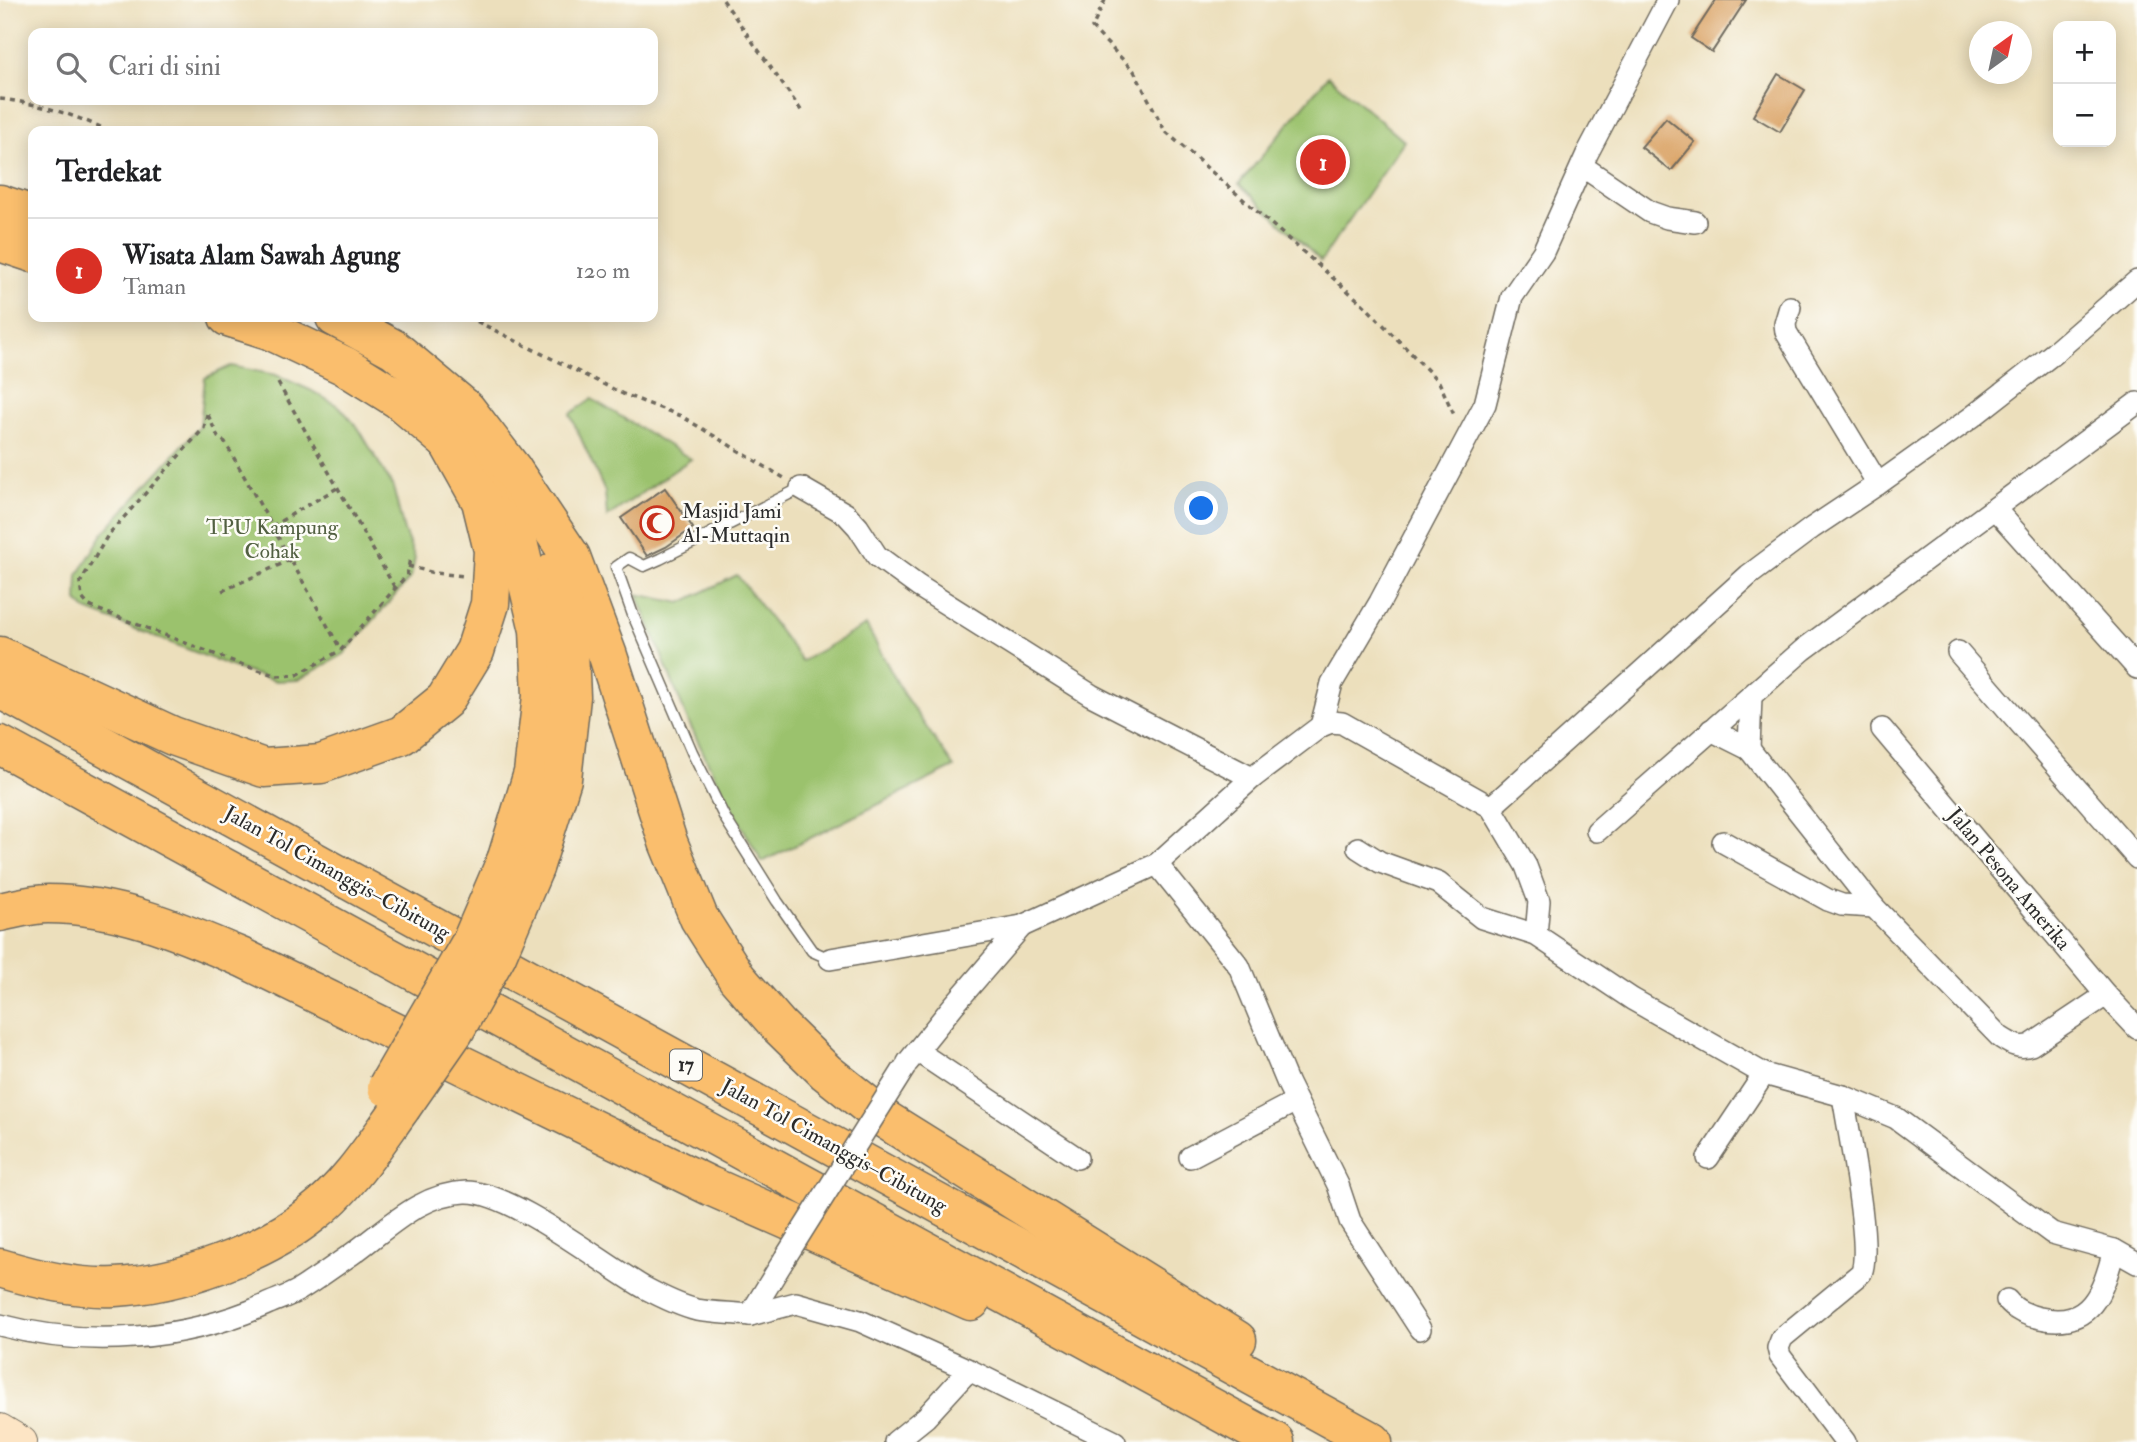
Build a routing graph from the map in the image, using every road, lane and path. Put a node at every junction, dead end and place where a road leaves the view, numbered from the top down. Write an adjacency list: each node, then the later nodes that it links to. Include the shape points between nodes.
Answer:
1 (723, 0): 7 (path)
2 (1105, 0): 22 (path, via 1092,28 1134,71 1165,131 1365,306 1439,382)
3 (1668, 0): 9 (street)
4 (0, 99): 5 (path)
5 (28, 104)
6 (33, 105): 8 (path)
7 (803, 113)
8 (96, 126)
9 (1582, 166): 12 (street, via 1650,212); 22 (street, via 1543,252 1511,297 1485,404)
10 (0, 204): 11 (highway)
11 (28, 213)
12 (1695, 222)
13 (0, 242): 14 (highway)
14 (28, 251)
15 (2137, 281): 25 (street, via 2054,353)
16 (1790, 307): 25 (street, via 1786,332)
17 (243, 322): 23 (highway, via 345,366 398,399)
18 (344, 322): 24 (highway, via 394,349 466,409)
19 (478, 322): 27 (path, via 623,394 681,416)
20 (278, 383): 26 (path)
21 (2137, 402): 28 (street)
22 (1466, 440): 42 (street, via 1332,682)
23 (448, 442): 38 (highway, via 481,501 493,550 491,604 475,651 445,700 402,735 321,764 264,768 173,736); 53 (highway, via 490,496 519,547 539,630 542,696)
24 (512, 469): 53 (highway, via 546,537 568,626 571,697 562,779); 86 (highway, via 571,557 668,842 699,918 737,978 779,1026 826,1072 886,1120)
25 (1878, 484): 48 (street, via 1749,575)
26 (338, 488): 29 (path); 34 (path)
27 (801, 488): 47 (street, via 846,514 873,551 918,586 1091,695); 59 (lane, via 644,566 629,558 616,567 633,615 725,818 812,951)
28 (1995, 509): 39 (street); 41 (street, via 1803,650)
29 (272, 526): 31 (path); 36 (path, via 208,414 204,428 107,535 82,577 82,598 89,606 277,676 297,675)
30 (410, 558): 32 (path)
31 (290, 560): 35 (path); 36 (path)
32 (408, 566): 33 (path); 34 (path, via 407,575)
33 (474, 576)
34 (395, 588): 36 (path)
35 (222, 591)
36 (341, 650)
37 (1958, 652): 52 (street)
38 (0, 656)
39 (2137, 668)
40 (0, 689): 85 (highway, Jalan Tol Cimanggis–Cibitung / 17)
41 (1751, 696): 44 (street); 46 (street)
42 (1321, 726): 47 (street); 48 (street, via 1342,723)
43 (1882, 729): 60 (street, Jalan Pesona Amerika)
44 (1711, 730): 46 (street); 49 (street)
45 (0, 745): 79 (highway, 17)
46 (1749, 749): 55 (street)
47 (1252, 778): 54 (street)
48 (1491, 807): 58 (street, via 1527,866 1539,901)
49 (1597, 831)
50 (1723, 842): 55 (street, via 1828,900)
51 (1358, 848): 58 (street, via 1380,862 1438,883 1482,918)
52 (2137, 859)
53 (520, 863): 66 (highway, bridge, via 471,942)
54 (1157, 864): 57 (street); 65 (street, via 1240,966)
55 (1874, 907): 60 (street, via 2000,1037 2015,1046 2031,1045)
56 (0, 912): 79 (highway, via 46,904 71,906 110,910 173,928 710,1186)
57 (1022, 926): 59 (street); 62 (street)
58 (1536, 935): 63 (street, via 1632,999)
59 (830, 959)
60 (2106, 995): 61 (street, Jalan Pesona Amerika)
61 (2137, 1028)
62 (911, 1059): 68 (street); 75 (street, bridge)
63 (1763, 1074): 64 (street); 69 (street)
64 (1843, 1096): 71 (street, via 1896,1118 2052,1233); 87 (street, via 1865,1261 1861,1273 1782,1338 1778,1348)
65 (1296, 1101): 67 (street); 77 (street, via 1338,1185 1350,1221)
66 (390, 1105): 70 (highway, via 298,1192 246,1228 192,1250 129,1261 57,1257); 73 (highway, via 358,1168 313,1214 254,1250 190,1275 115,1287 42,1281)
67 (1190, 1157)
68 (1077, 1158)
69 (1708, 1158)
70 (0, 1242)
71 (2114, 1250): 72 (street); 74 (street, via 2097,1295 2076,1319 2056,1322 2033,1317)
72 (2137, 1263)
73 (0, 1268)
74 (2007, 1300)
75 (750, 1314): 76 (street, via 696,1310 644,1288 541,1222 499,1200 469,1192 437,1195 298,1291 195,1329 81,1339); 78 (street, via 796,1303 860,1321)
76 (0, 1325)
77 (1419, 1329)
78 (969, 1370): 82 (street, via 926,1417); 83 (street)
79 (1217, 1409): 84 (highway, 17)
80 (0, 1429): 81 (street)
81 (22, 1442)
82 (895, 1442)
83 (1115, 1442)
84 (1275, 1442)
85 (1373, 1442)
86 (1399, 1442)
87 (1845, 1442)

